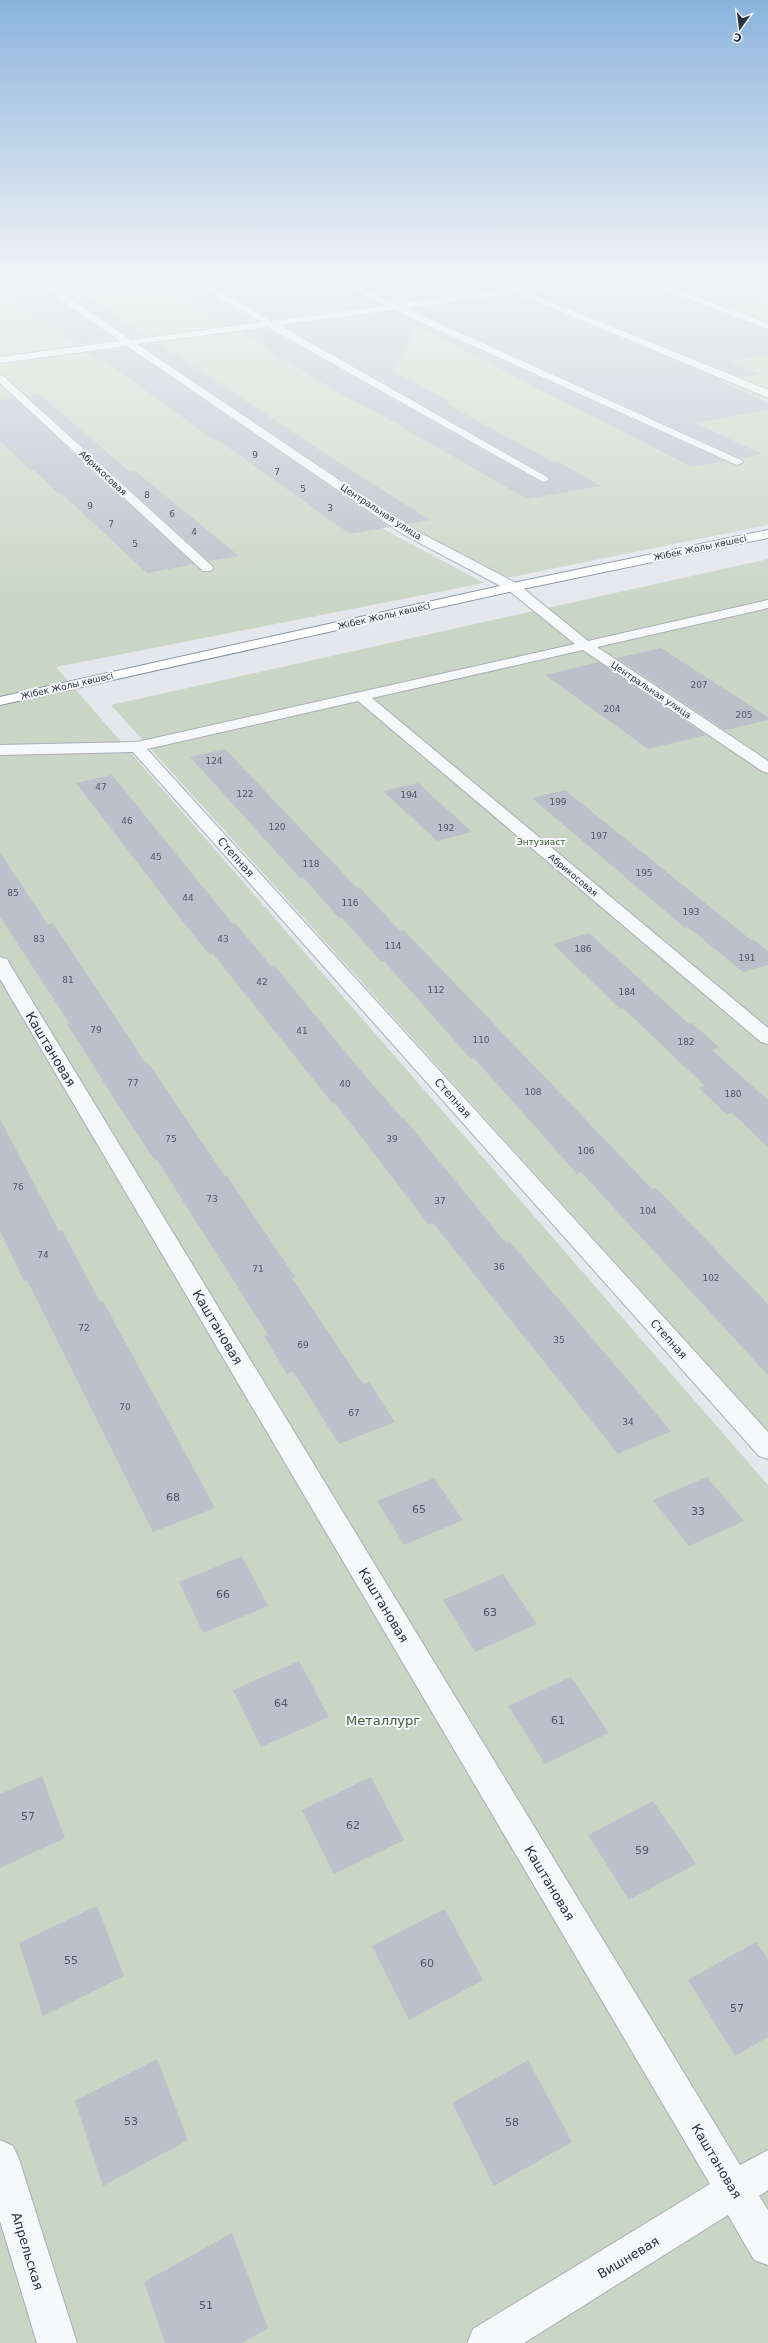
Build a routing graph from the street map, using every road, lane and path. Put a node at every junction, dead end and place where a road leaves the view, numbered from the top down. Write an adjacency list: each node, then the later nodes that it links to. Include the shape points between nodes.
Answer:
1 (11, 388): 10 (street, Абрикосовая)
2 (197, 388): 11 (street, Центральная улица, via 405,530)
3 (383, 388): 8 (street)
4 (574, 388): 7 (street)
5 (754, 388): 6 (street)
6 (768, 394)
7 (737, 462)
8 (543, 479)
9 (768, 534): 11 (highway, Жібек Жолы көшесі)
10 (207, 568)
11 (513, 587): 13 (street, Центральная улица); 15 (highway, Жібек Жолы көшесі)
12 (768, 604): 13 (street)
13 (586, 646): 14 (street); 18 (street, Центральная улица)
14 (360, 696): 16 (street); 20 (street, Абрикосовая)
15 (0, 701)
16 (137, 747): 17 (street); 21 (street, Степная)
17 (0, 750)
18 (768, 768)
19 (0, 963): 24 (street, Каштановая)
20 (768, 1038)
21 (768, 1449)
22 (0, 2159): 26 (street, Апрельская)
23 (768, 2169): 24 (street, Вишневая)
24 (735, 2191): 25 (street, Каштановая); 27 (street, Вишневая)
25 (768, 2246)
26 (57, 2343)
27 (487, 2343)

